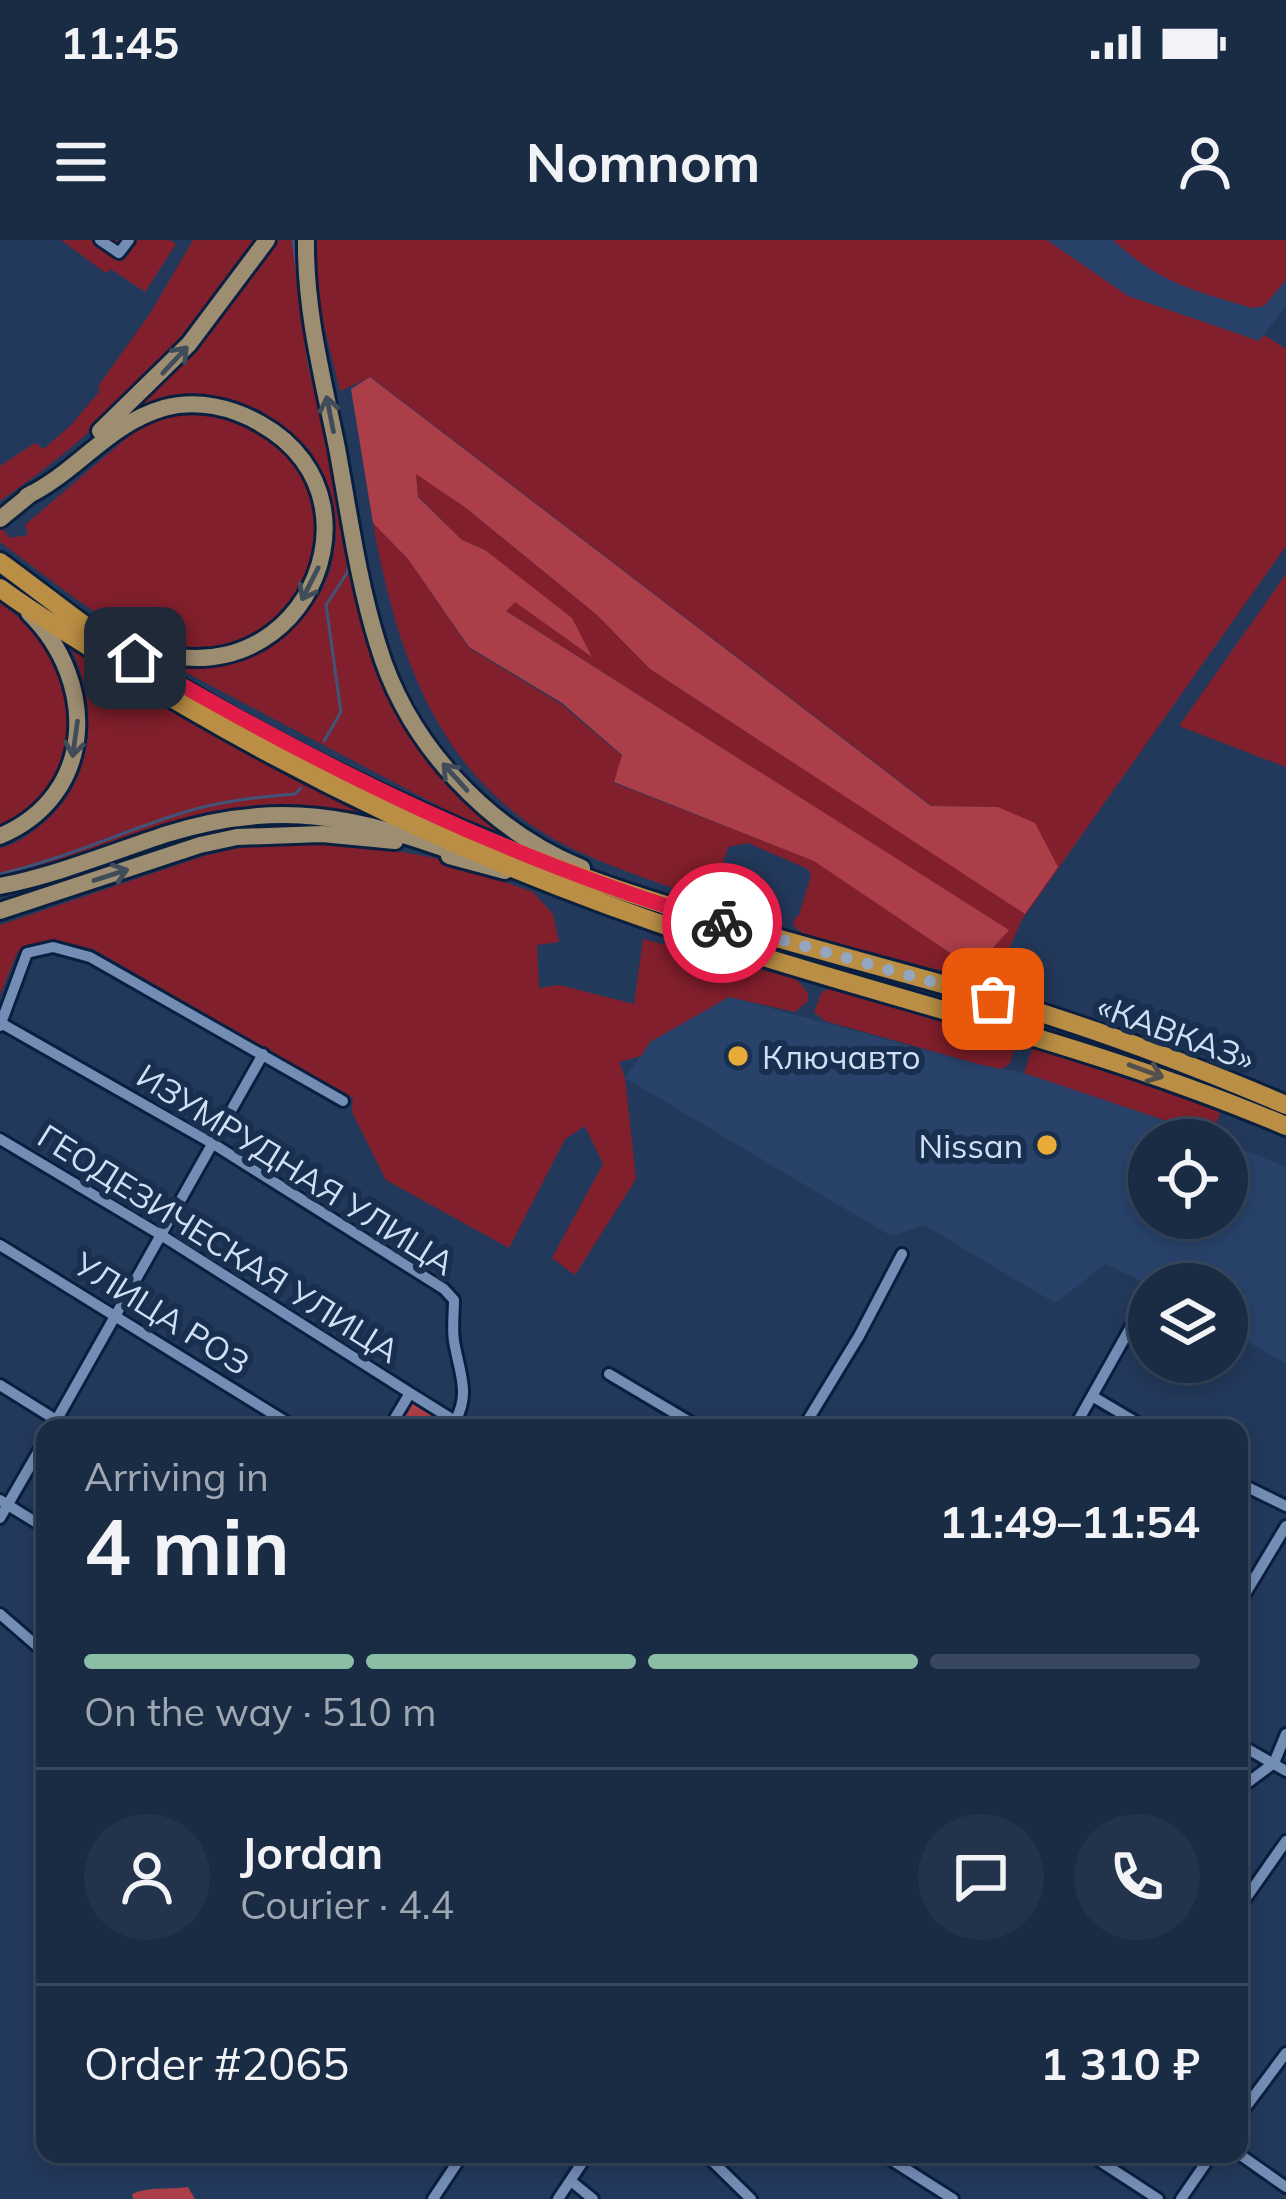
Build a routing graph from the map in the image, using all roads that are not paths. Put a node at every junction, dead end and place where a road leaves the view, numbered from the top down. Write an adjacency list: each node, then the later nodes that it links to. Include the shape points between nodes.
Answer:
1 (100, 240): 2 (street, via 119,253)
2 (128, 240)
3 (267, 240): 5 (main road, one-way to 3, via 156,380)
4 (306, 240): 13 (main road, one-way to 4, via 568,862 479,802 431,749 392,684 366,599 313,331)
5 (27, 496): 6 (main road); 9 (main road, one-way to 9, via 129,422 195,405 220,406 269,428 302,457 320,502 316,579 252,648 214,658 163,657)
6 (3, 517)
7 (6, 567): 9 (highway, «КАВКАЗ»)
8 (8, 594): 10 (main road, one-way to 10, via 64,658 78,733 48,802); 11 (highway, «КАВКАЗ», via 302,771)
9 (55, 602): 13 (highway, «КАВКАЗ», via 135,658 326,765 520,853)
10 (0, 836)
11 (548, 883): 12 (main road, via 370,823 293,814 173,832); 14 (main road, one-way to 11, via 200,845 279,834 409,843); 16 (highway, «КАВКАЗ»)
12 (0, 886)
13 (659, 903): 15 (highway, «КАВКАЗ»)
14 (0, 911)
15 (831, 954): 16 (highway, via 977,1003 968,1008); 18 (highway, «КАВКАЗ»)
16 (888, 992): 19 (highway, «КАВКАЗ»)
17 (1, 1024): 20 (street, via 26,953 53,947 90,957); 25 (street, ИЗУМРУДНАЯ УЛИЦА)
18 (1088, 1031): 19 (highway, via 1015,1016); 22 (highway, «КАВКАЗ»)
19 (1095, 1053): 23 (highway, «КАВКАЗ», one-way to 23)
20 (263, 1054): 21 (street); 25 (street)
21 (343, 1101)
22 (1286, 1105)
23 (1286, 1126)
24 (0, 1139): 26 (street, ГЕОДЕЗИЧЕСКАЯ УЛИЦА)
25 (215, 1145): 26 (street); 40 (street, ИЗУМРУДНАЯ УЛИЦА, via 454,1300 465,1389)
26 (161, 1235): 29 (street); 33 (street, ГЕОДЕЗИЧЕСКАЯ УЛИЦА)
27 (0, 1245): 29 (street, УЛИЦА РОЗ)
28 (902, 1254): 42 (street)
29 (117, 1317): 36 (street); 37 (street, УЛИЦА РОЗ)
30 (1128, 1332): 34 (street)
31 (609, 1374): 41 (street)
32 (0, 1384): 35 (street)
33 (410, 1393): 38 (street); 39 (street, ГЕОДЕЗИЧЕСКАЯ УЛИЦА)
34 (1092, 1396): 43 (street); 44 (street)
35 (47, 1419)
36 (57, 1419)
37 (281, 1419)
38 (394, 1419)
39 (445, 1419)
40 (456, 1419)
41 (685, 1419)
42 (808, 1419)
43 (1079, 1419)
44 (1131, 1419)
45 (36, 1454): 47 (street)
46 (1248, 1487): 48 (street)
47 (4, 1503): 49 (street); 50 (street)
48 (1286, 1506)
49 (0, 1517)
50 (36, 1523)
51 (1286, 1526): 52 (street)
52 (1248, 1589)
53 (0, 1614): 54 (street)
54 (36, 1645)
55 (1286, 1734): 57 (street)
56 (1248, 1749): 57 (street)
57 (1274, 1763): 58 (street); 59 (street)
58 (1286, 1771)
59 (1248, 1782)
60 (1286, 1841): 61 (street)
61 (1248, 1895)
62 (1286, 2053): 63 (street)
63 (1248, 2104)
64 (1248, 2160): 72 (street)
65 (457, 2163): 73 (street)
66 (582, 2163): 71 (street)
67 (714, 2163): 76 (street)
68 (897, 2163): 77 (street)
69 (1103, 2163): 78 (street)
70 (1206, 2163): 79 (street)
71 (571, 2181): 74 (street); 75 (street)
72 (1286, 2186)
73 (433, 2199)
74 (558, 2199)
75 (593, 2199)
76 (751, 2199)
77 (953, 2199)
78 (1158, 2199)
79 (1181, 2199)

